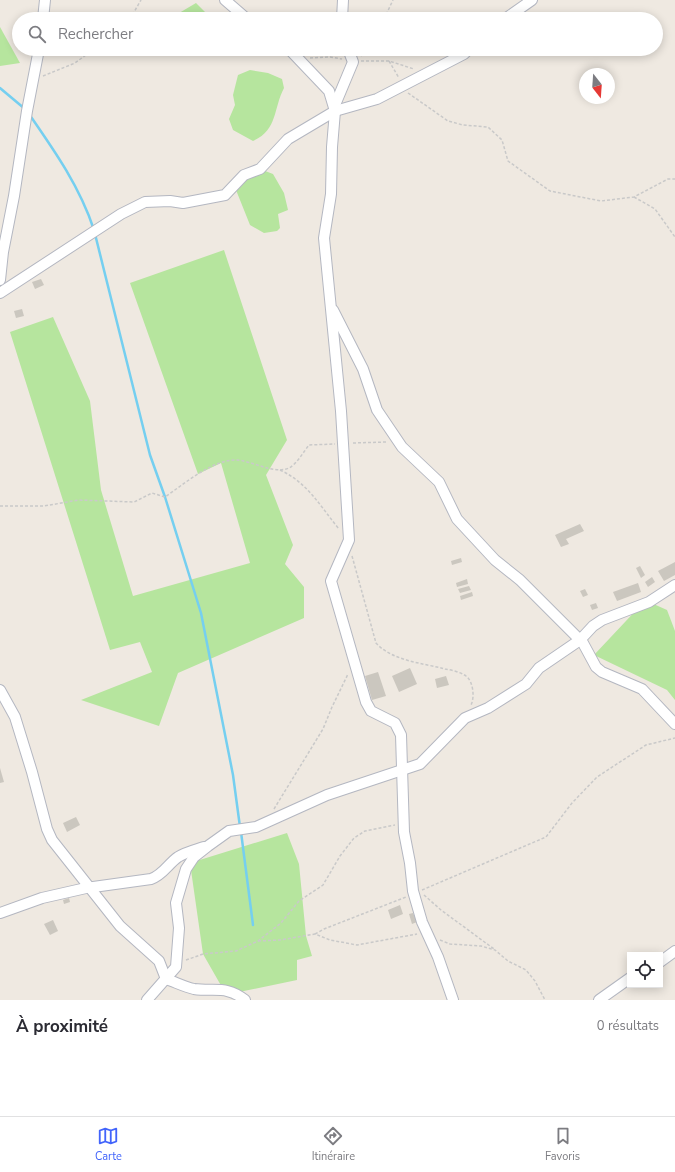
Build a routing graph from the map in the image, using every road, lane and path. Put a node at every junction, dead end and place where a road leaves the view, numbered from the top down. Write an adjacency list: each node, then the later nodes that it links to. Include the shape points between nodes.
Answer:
1 (45, 0): 7 (street)
2 (141, 0): 8 (path)
3 (225, 0): 9 (street)
4 (343, 0): 10 (street)
5 (393, 0): 11 (path)
6 (532, 0): 12 (street)
7 (44, 12)
8 (134, 12)
9 (239, 12)
10 (342, 12)
11 (387, 12)
12 (515, 12)
13 (38, 56): 21 (street)
14 (84, 56): 21 (path)
15 (351, 56): 19 (street)
16 (460, 56): 20 (street)
17 (298, 58): 19 (path, via 330,57); 23 (street, via 329,90)
18 (389, 61): 19 (path); 20 (path); 22 (path)
19 (353, 62): 23 (street)
20 (430, 71): 22 (street)
21 (35, 80): 27 (street, via 27,111)
22 (402, 86): 23 (street, via 377,99); 25 (path, via 409,94 448,121 463,126 488,127 502,140 508,161 550,191 601,201)
23 (335, 108): 28 (street, via 288,139 260,169 244,175 225,196 183,203 145,202 121,214); 29 (street, via 331,194 324,238)
24 (675, 179): 25 (path, via 668,179)
25 (634, 197): 26 (path, via 654,209)
26 (675, 237)
27 (0, 280)
28 (0, 293)
29 (331, 306): 30 (street, via 363,368 377,410); 31 (street)
30 (399, 442): 31 (path); 37 (street, via 440,482 457,519 495,560 520,580)
31 (342, 444): 32 (path, via 309,445 290,467); 34 (street)
32 (280, 470): 33 (path, via 236,460 220,463 198,474 165,497 152,493 134,502 79,500 44,506); 34 (path, via 294,477 308,489)
33 (0, 506)
34 (349, 540): 43 (street, via 331,580 366,702 371,712 396,723 401,735)
35 (352, 555): 40 (path, via 376,643 398,657 456,671 466,676 471,682 473,700)
36 (675, 585): 37 (street, via 649,602 602,620)
37 (580, 640): 40 (street, via 539,668 526,684 504,699); 41 (street, via 596,667 642,689)
38 (349, 667): 44 (path, via 348,675 323,729)
39 (0, 690): 47 (street, via 15,717 49,834)
40 (465, 718): 43 (street, via 420,764)
41 (675, 724)
42 (675, 738): 53 (path, via 646,745 597,777 572,803 546,837 420,891)
43 (403, 770): 44 (street, via 327,795); 45 (street)
44 (267, 821): 46 (street, via 256,827 229,831)
45 (404, 822): 48 (street); 52 (path, via 365,831 354,838 323,885 299,901 281,922)
46 (208, 846): 47 (street, via 189,851 177,858 159,876 151,879); 56 (street, via 194,857 186,869 176,903 179,928)
47 (89, 888): 49 (street, via 42,898); 57 (street, via 120,926 159,961)
48 (414, 894): 50 (path); 51 (street)
49 (0, 913)
50 (315, 934): 51 (path, via 357,946 412,934); 52 (path)
51 (429, 936): 53 (path, via 450,944 481,946); 61 (street)
52 (258, 941): 56 (path, via 236,951 187,958)
53 (495, 950): 62 (path, via 508,961 526,970)
54 (675, 951): 55 (street)
55 (663, 960)
56 (176, 967): 57 (street)
57 (166, 979): 59 (street); 60 (street, via 194,989 223,989 236,993)
58 (627, 980): 63 (street)
59 (147, 1000)
60 (245, 1000)
61 (453, 1000)
62 (545, 1000)
63 (599, 1000)

